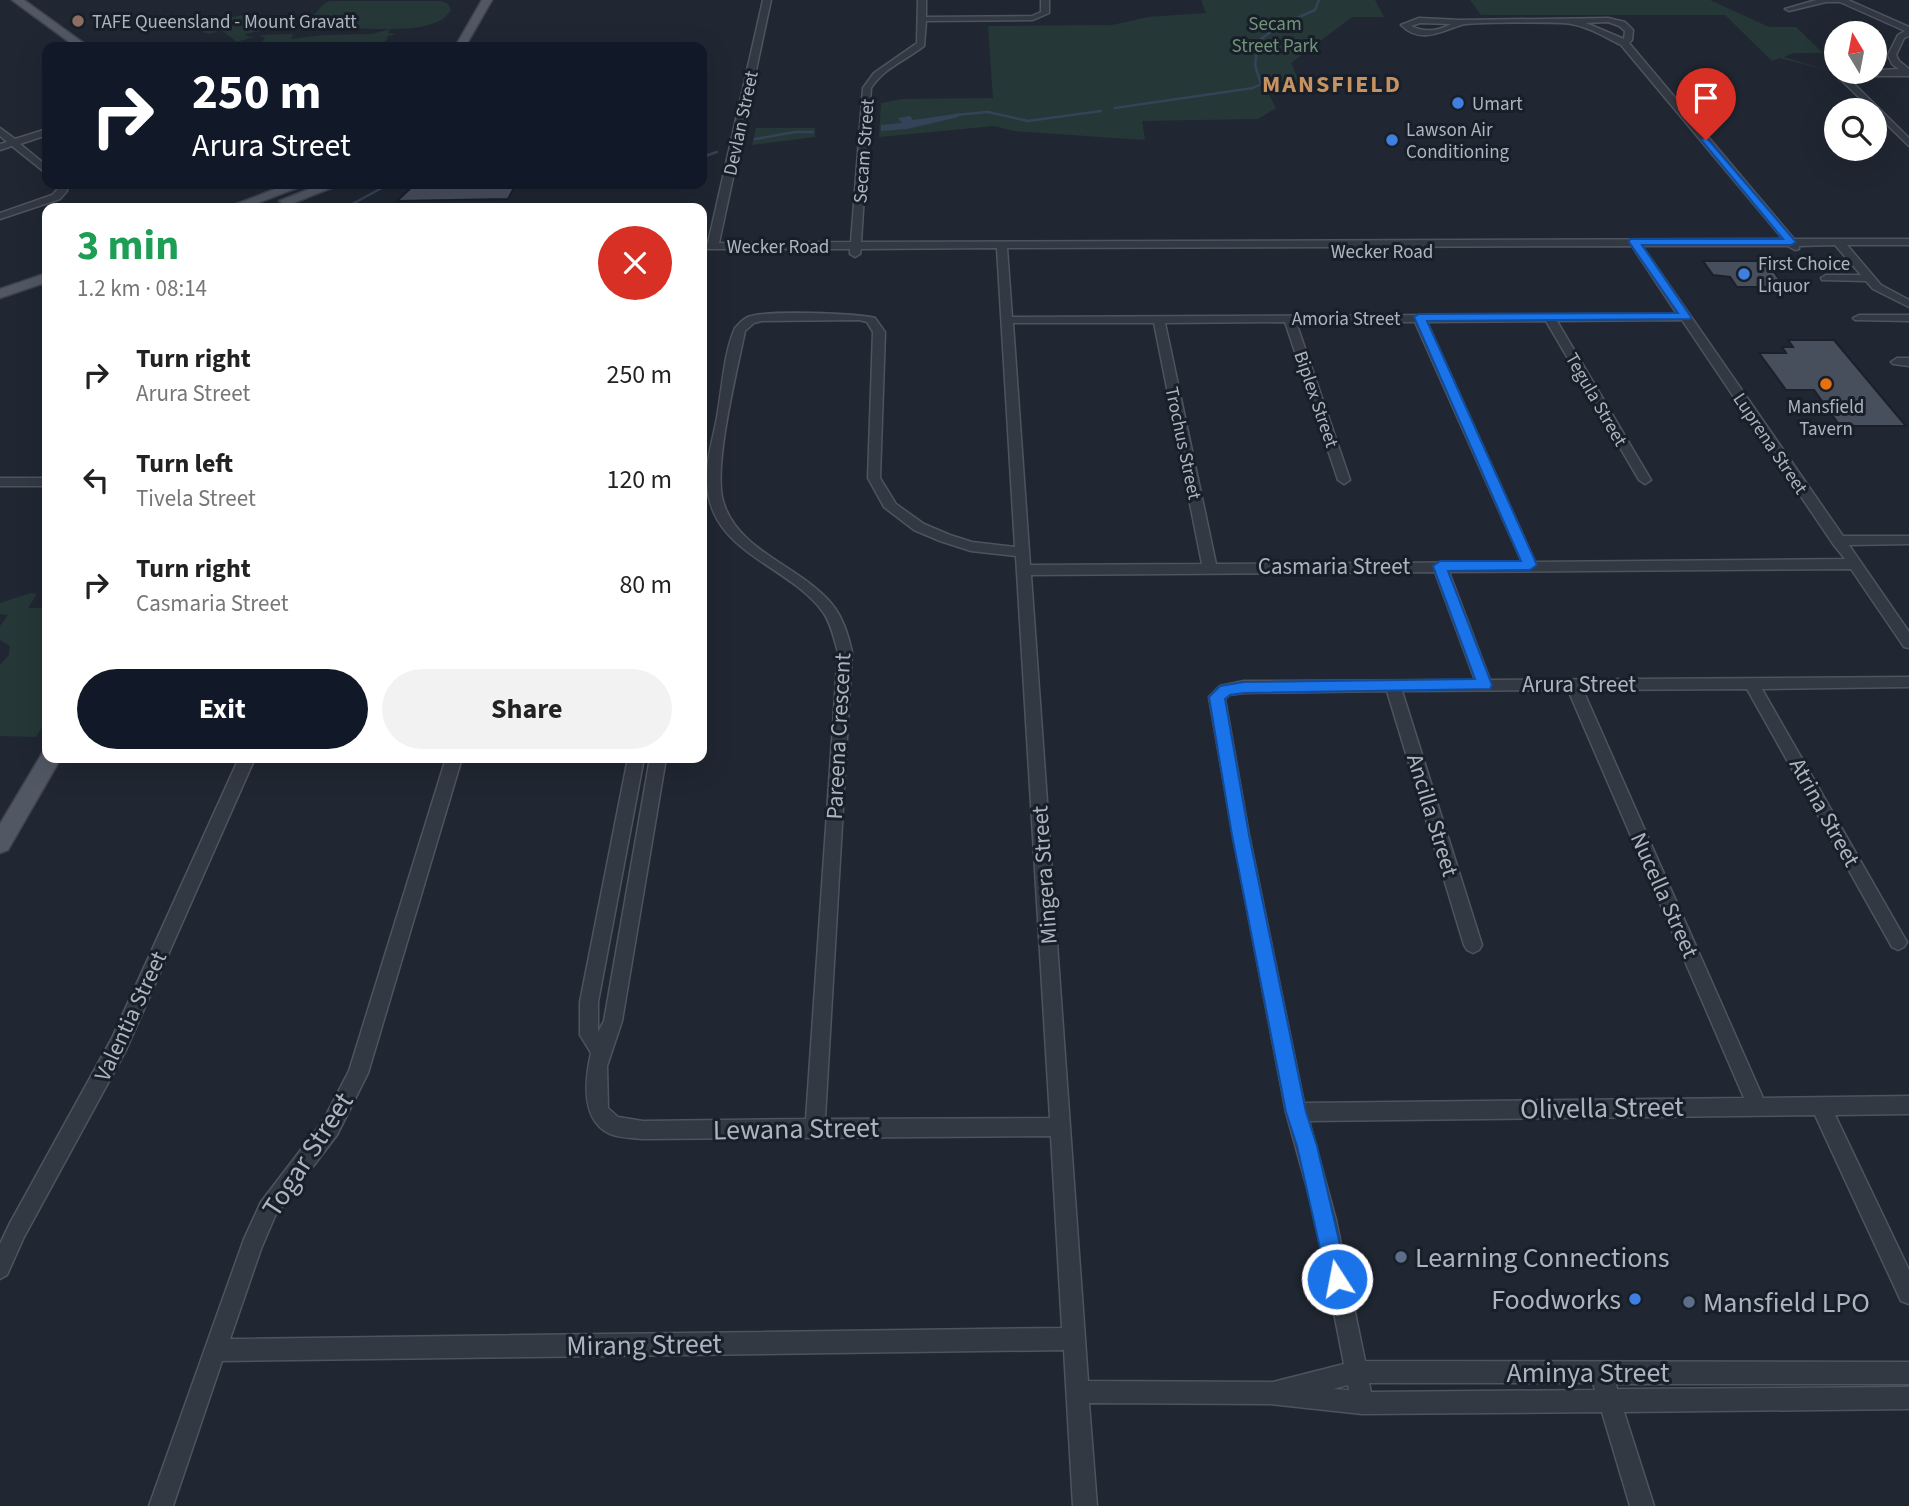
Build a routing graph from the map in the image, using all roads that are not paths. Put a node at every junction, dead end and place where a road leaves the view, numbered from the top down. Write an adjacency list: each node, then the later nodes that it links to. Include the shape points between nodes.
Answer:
1 (17, 0): 15 (main road)
2 (487, 0): 16 (main road)
3 (501, 0): 17 (main road)
4 (767, 0): 36 (street, Devlan Street)
5 (922, 0): 9 (street, Secam Street)
6 (1045, 0): 9 (street, via 1045,13 1033,18)
7 (1841, 0): 8 (street); 14 (street)
8 (1789, 9)
9 (922, 19): 41 (street, Secam Street, via 921,44 884,69 867,88)
10 (1598, 19): 11 (street); 13 (street); 18 (street, via 1627,26)
11 (1567, 20): 12 (street); 13 (street)
12 (1460, 22): 12 (street, via 1427,34 1405,25 1419,20)
13 (1592, 27): 18 (street)
14 (1909, 31): 19 (street, via 1892,55)
15 (76, 42)
16 (463, 42)
17 (477, 42)
18 (1624, 43): 35 (street)
19 (1907, 73): 23 (street, via 1840,75)
20 (0, 131): 22 (street)
21 (42, 134): 22 (street)
22 (14, 143): 24 (street); 25 (street)
23 (1909, 143)
24 (0, 147)
25 (42, 167)
26 (62, 189): 33 (street, via 56,197)
27 (335, 189): 32 (main road)
28 (287, 191): 29 (main road); 30 (main road); 31 (main road)
29 (248, 203)
30 (273, 203)
31 (317, 203)
32 (323, 203)
33 (0, 216)
34 (1909, 242): 38 (street, Wecker Road)
35 (1794, 245): 37 (street, Wecker Road); 38 (street, Wecker Road)
36 (708, 246): 41 (street, Wecker Road)
37 (1637, 246): 39 (street, Wecker Road); 52 (street, Luprena Street)
38 (1841, 246): 40 (street, Wecker Road); 45 (street)
39 (1002, 249): 41 (street, Wecker Road); 56 (street, Mingera Street)
40 (1909, 249)
41 (855, 250): 42 (street, Wecker Road)
42 (707, 255)
43 (42, 278): 47 (main road)
44 (1826, 278): 45 (street)
45 (1868, 278): 49 (street)
46 (42, 287): 48 (main road)
47 (0, 294)
48 (0, 302)
49 (1909, 304)
50 (1419, 317): 51 (street, Amoria Street); 53 (street, Amoria Street); 66 (street)
51 (1549, 317): 52 (street, Amoria Street); 59 (street, Tegula Street)
52 (1686, 317): 63 (street, Luprena Street)
53 (1289, 318): 57 (street, Amoria Street); 58 (street, Biplex Street)
54 (1859, 318): 55 (street)
55 (1909, 318)
56 (1006, 320): 57 (street, Amoria Street); 64 (street, Mingera Street)
57 (1159, 320): 68 (street, Trochus Street)
58 (1344, 480)
59 (1645, 480)
60 (0, 482): 61 (street)
61 (42, 482)
62 (1909, 540): 63 (street)
63 (1838, 541): 65 (street, Luprena Street)
64 (1023, 552): 69 (street, Mingera Street); 89 (street, Pareena Crescent, via 945,538 891,507 874,478 879,332 871,320 762,318 743,324 713,475 713,499 723,521 740,540 827,608 845,652)
65 (1854, 564): 66 (street, Casmaria Street); 70 (street, Luprena Street)
66 (1530, 565): 67 (street, Casmaria Street)
67 (1440, 566): 68 (street, Casmaria Street); 74 (street)
68 (1210, 567): 69 (street, Casmaria Street)
69 (1024, 570): 90 (street, Mingera Street)
70 (1908, 642)
71 (1909, 682): 72 (street, Arura Street)
72 (1751, 683): 73 (street, Arura Street); 82 (street, Atrina Street)
73 (1573, 684): 74 (street, Arura Street); 85 (street, Nucella Street)
74 (1484, 685): 75 (street, Arura Street)
75 (1393, 686): 83 (street, Ancilla Street); 88 (street, Arura Street, via 1233,688 1217,697)
76 (47, 763): 81 (main road)
77 (245, 763): 91 (street, Valentia Street, via 119,1044)
78 (452, 763): 94 (street, Togar Street, via 358,1073 330,1128 268,1209)
79 (635, 763): 84 (street, Lewana Street, via 589,1002 589,1035)
80 (657, 763): 84 (street, Lewana Street, via 613,1021)
81 (0, 844)
82 (1898, 942)
83 (1473, 945)
84 (599, 1049): 89 (street, Lewana Street, via 599,1113 614,1126 643,1130)
85 (1757, 1105): 86 (street, Olivella Street); 88 (street, Olivella Street)
86 (1820, 1105): 87 (street, Olivella Street); 92 (street)
87 (1909, 1105)
88 (1296, 1112): 95 (street, Arura Street, via 1325,1222)
89 (815, 1127): 90 (street, Lewana Street)
90 (1062, 1127): 93 (street, Mingera Street)
91 (0, 1268)
92 (1909, 1293)
93 (1074, 1339): 94 (street, Mirang Street); 98 (street, Mingera Street)
94 (214, 1350): 103 (street, Togar Street)
95 (1356, 1372): 96 (street, Aminya Street); 99 (street, Aminya Street); 102 (street, Arura Street)
96 (1601, 1372): 97 (street, Aminya Street); 101 (street)
97 (1909, 1373)
98 (1078, 1392): 99 (street, Aminya Street); 104 (street, Mingera Street)
99 (1269, 1393): 102 (street, Aminya Street)
100 (1909, 1398): 101 (street, Aminya Street)
101 (1610, 1401): 102 (street, Aminya Street); 105 (street)
102 (1362, 1403)
103 (161, 1506)
104 (1085, 1506)
105 (1642, 1506)

